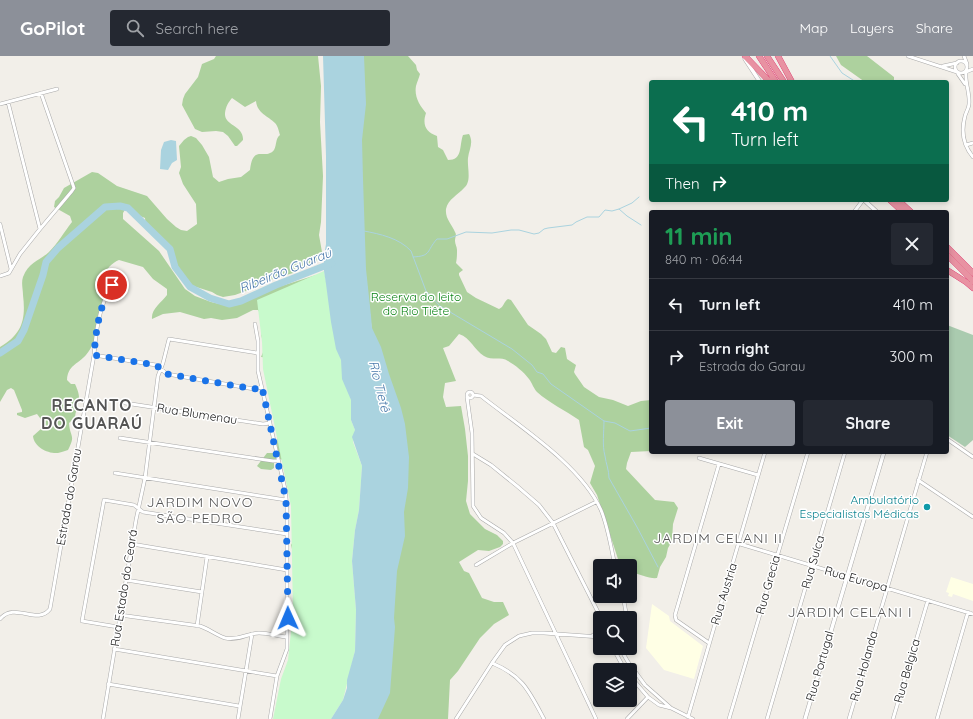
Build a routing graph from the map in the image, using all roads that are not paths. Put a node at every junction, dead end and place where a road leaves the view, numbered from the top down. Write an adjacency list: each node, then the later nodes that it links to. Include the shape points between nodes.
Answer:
1 (744, 56): 17 (street); 18 (highway)
2 (759, 56): 19 (highway)
3 (767, 56): 20 (highway)
4 (778, 56): 21 (highway)
5 (908, 56): 9 (street)
6 (920, 56): 9 (street)
7 (959, 56): 10 (street)
8 (964, 56): 11 (street)
9 (923, 61): 12 (street)
10 (957, 63): 11 (street, via 963,61); 12 (street); 15 (street)
11 (967, 64): 13 (street); 16 (street)
12 (941, 66): 15 (street)
13 (973, 66)
14 (973, 69): 16 (street)
15 (957, 72): 16 (street); 22 (street)
16 (966, 72): 22 (street)
17 (759, 80)
18 (768, 80)
19 (775, 80)
20 (783, 80)
21 (791, 80)
22 (966, 85): 27 (street)
23 (57, 89): 24 (street)
24 (41, 93): 25 (street); 40 (street, via 74,185 72,191)
25 (8, 102): 26 (street); 40 (street)
26 (0, 104)
27 (971, 104): 29 (street, via 962,127)
28 (973, 143): 29 (street)
29 (966, 145): 30 (street)
30 (973, 157)
31 (862, 202): 35 (street)
32 (866, 202): 36 (street)
33 (892, 202): 37 (highway)
34 (900, 202): 38 (highway)
35 (856, 210)
36 (875, 210)
37 (901, 210)
38 (909, 210)
39 (0, 224): 43 (street)
40 (40, 229): 43 (street)
41 (949, 249): 45 (highway)
42 (949, 257): 47 (highway)
43 (11, 270): 46 (street)
44 (949, 271): 49 (highway)
45 (973, 273)
46 (0, 276)
47 (973, 281)
48 (112, 285): 52 (street, Estrada do Garau, via 97,327)
49 (973, 288)
50 (255, 324): 51 (street)
51 (257, 353): 53 (street, Rua Estado do Ceará, via 169,339); 54 (street)
52 (94, 355): 53 (street, via 156,365); 99 (street, Estrada do Garau, via 50,609 42,615 8,613)
53 (161, 369): 54 (street, via 167,374 254,389); 56 (street, Rua Estado do Ceará)
54 (262, 387): 57 (street)
55 (125, 403): 56 (street, Rua Blumenau)
56 (154, 408): 57 (street, Rua Blumenau); 60 (street, Rua Estado do Ceará)
57 (270, 423): 69 (street)
58 (120, 438): 60 (street)
59 (949, 440): 67 (street)
60 (150, 443): 69 (street); 73 (street, Rua Estado do Ceará)
61 (473, 454): 76 (street, via 467,398 469,392 481,396 554,452 572,469); 79 (street, via 517,486 539,505); 81 (street, via 473,506 481,518 504,533)
62 (764, 454): 72 (street, Rua Austria)
63 (807, 454): 85 (street, Rua Grecia)
64 (844, 454): 88 (street, Rua Suíca)
65 (883, 454): 90 (street, Rua Portugal)
66 (926, 454): 74 (street, Rua Holanda)
67 (973, 457)
68 (699, 458): 70 (street)
69 (278, 461): 75 (street)
70 (719, 464): 72 (street); 106 (street, via 675,615 676,620)
71 (115, 473): 73 (street)
72 (758, 475): 83 (street, Rua Austria)
73 (145, 478): 75 (street); 77 (street, Rua Estado do Ceará)
74 (918, 480): 78 (street); 92 (street, Rua Holanda)
75 (286, 500): 80 (street)
76 (596, 502): 79 (street); 86 (street, via 606,524)
77 (138, 509): 80 (street, via 143,512); 82 (street, Rua Estado do Ceará); 101 (street, via 134,505 104,500 82,621)
78 (973, 517)
79 (553, 523): 81 (street); 95 (street)
80 (287, 534): 89 (street)
81 (513, 543): 87 (street); 102 (street)
82 (132, 544): 84 (street); 91 (street, Rua Estado do Ceará)
83 (740, 544): 85 (street, Rua Europa); 106 (street, Rua Austria)
84 (207, 556): 89 (street); 93 (street)
85 (777, 556): 88 (street, Rua Europa); 126 (street, Rua Grecia)
86 (614, 559)
87 (476, 565)
88 (812, 566): 90 (street, Rua Europa); 127 (street, Rua Suíca)
89 (287, 570): 105 (street)
90 (846, 576): 92 (street, Rua Europa); 128 (street, Rua Portugal)
91 (126, 580): 93 (street); 98 (street, Rua Estado do Ceará)
92 (887, 588): 94 (street, Rua Europa); 129 (street, Rua Holanda)
93 (202, 592): 100 (street)
94 (928, 600): 96 (street, Rua Europa); 130 (street, Rua Belgica)
95 (597, 611)
96 (968, 612): 97 (street, Rua Europa); 131 (street)
97 (973, 614)
98 (120, 615): 100 (street); 101 (street, Rua Estado do Ceará)
99 (0, 620)
100 (197, 626): 103 (street, via 230,638)
101 (118, 627): 107 (street, Rua Estado do Ceará)
102 (557, 633): 104 (street); 109 (street, via 519,636 505,645); 123 (street)
103 (252, 634): 105 (street); 110 (street)
104 (591, 636)
105 (287, 637): 111 (street, via 287,649)
106 (709, 643): 117 (street, Rua Austria)
107 (114, 649): 110 (street); 112 (street, Rua Estado do Ceará)
108 (624, 655): 116 (street, via 645,685)
109 (492, 663): 121 (street); 122 (street, via 506,668 527,687)
110 (245, 671): 111 (street); 115 (street)
111 (277, 676): 120 (street)
112 (108, 684): 115 (street); 118 (street, Rua Estado do Ceará)
113 (637, 684): 114 (street)
114 (648, 697): 116 (street, via 659,705); 124 (street)
115 (239, 706): 119 (street)
116 (671, 708): 117 (street)
117 (688, 717): 125 (street)
118 (103, 719)
119 (238, 719)
120 (270, 719)
121 (456, 719)
122 (544, 719)
123 (596, 719)
124 (627, 719)
125 (693, 719)
126 (729, 719)
127 (767, 719)
128 (805, 719)
129 (849, 719)
130 (893, 719)
131 (937, 719)

